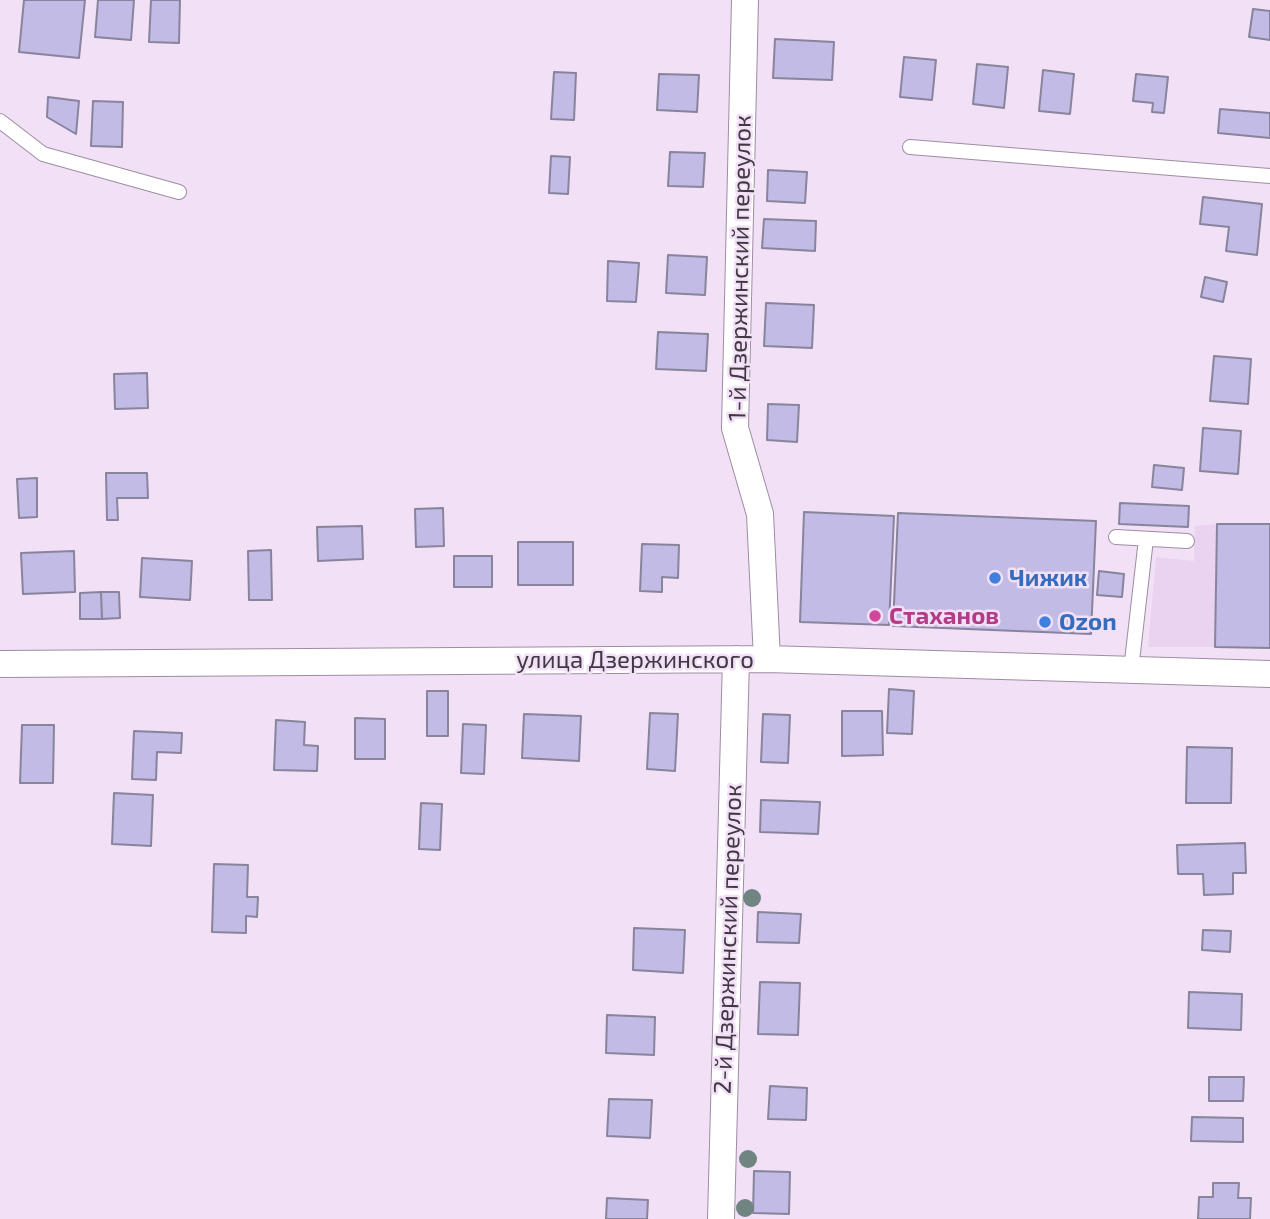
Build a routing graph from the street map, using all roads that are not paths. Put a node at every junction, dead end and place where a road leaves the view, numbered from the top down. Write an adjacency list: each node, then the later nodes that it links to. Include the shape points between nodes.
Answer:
1 (745, 0): 9 (street, 1-й Дзержинский переулок, via 735,428 760,514)
2 (0, 121): 5 (lane, via 43,154)
3 (910, 147): 4 (lane)
4 (1270, 176)
5 (179, 192)
6 (1116, 537): 7 (lane)
7 (1146, 539): 8 (lane); 12 (lane)
8 (1188, 541)
9 (767, 659): 10 (street, улица Дзержинского); 12 (street, улица Дзержинского)
10 (736, 660): 11 (street, улица Дзержинского); 14 (street, 2-й Дзержинский переулок)
11 (0, 664)
12 (1131, 670): 13 (street, улица Дзержинского)
13 (1270, 674)
14 (721, 1219)

